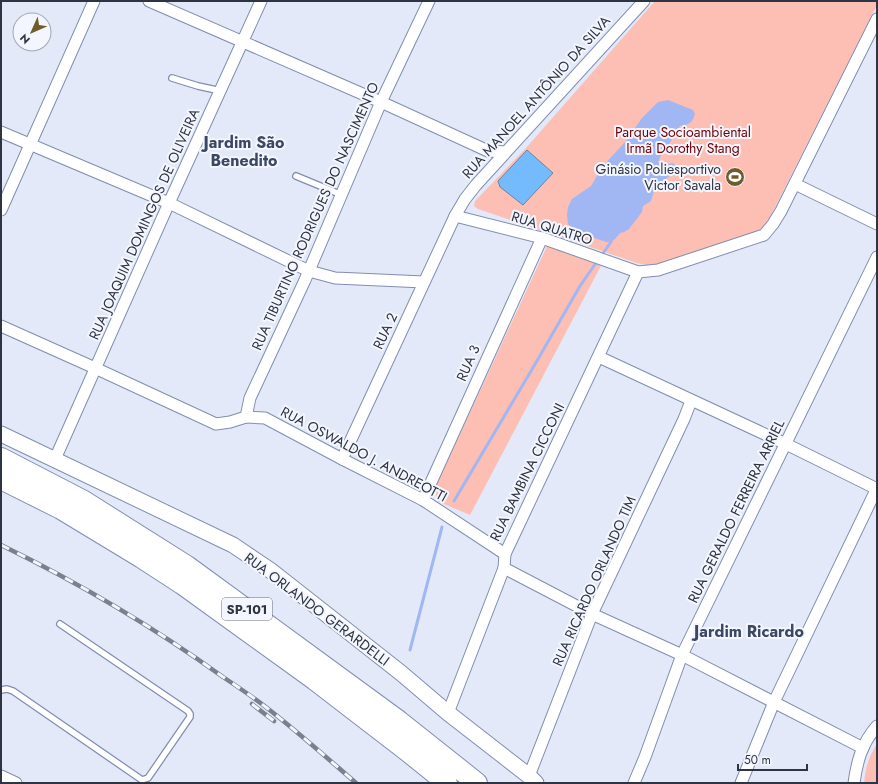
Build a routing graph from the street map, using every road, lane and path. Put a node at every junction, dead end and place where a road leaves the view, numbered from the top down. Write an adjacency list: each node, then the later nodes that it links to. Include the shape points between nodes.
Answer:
1 (94, 1): 12 (street)
2 (149, 1): 7 (street)
3 (261, 1): 7 (street, RUA JOAQUIM DOMINGOS DE OLIVEIRA)
4 (429, 1): 10 (street, RUA TIBURTINO RODRIGUES DO NASCIMENTO)
5 (644, 1): 13 (street, RUA MANOEL ANTÔNIO DA SILVA)
6 (877, 19): 15 (street)
7 (244, 42): 9 (street, RUA JOAQUIM DOMINGOS DE OLIVEIRA); 10 (street)
8 (172, 78): 9 (lane)
9 (221, 91): 17 (street, RUA JOAQUIM DOMINGOS DE OLIVEIRA)
10 (381, 102): 13 (street, via 488,151); 16 (street, RUA TIBURTINO RODRIGUES DO NASCIMENTO)
11 (1, 132): 12 (street)
12 (31, 144): 17 (street); 18 (street)
13 (506, 152): 19 (street, RUA MANOEL ANTÔNIO DA SILVA, via 476,185)
14 (296, 176): 16 (lane)
15 (795, 184): 20 (street); 24 (street, via 781,211 764,235 658,270)
16 (342, 195): 23 (street, RUA TIBURTINO RODRIGUES DO NASCIMENTO)
17 (169, 203): 23 (street); 28 (street, RUA JOAQUIM DOMINGOS DE OLIVEIRA)
18 (1, 210)
19 (455, 216): 21 (street, RUA QUATRO); 25 (street, RUA 2)
20 (877, 224)
21 (542, 238): 24 (street, RUA QUATRO); 38 (street, RUA 3)
22 (877, 257): 32 (street, RUA GERALDO FERREIRA ARRIEL)
23 (309, 271): 25 (street, via 335,278); 30 (street, RUA TIBURTINO RODRIGUES DO NASCIMENTO, via 250,398)
24 (638, 272): 27 (street, RUA BAMBINA CICCONI)
25 (424, 282): 35 (street, RUA 2)
26 (1, 326): 28 (street)
27 (599, 357): 29 (street); 39 (street, RUA BAMBINA CICCONI)
28 (95, 368): 30 (street, via 216,424); 34 (street, RUA JOAQUIM DOMINGOS DE OLIVEIRA)
29 (691, 401): 32 (street); 41 (street, RUA RICARDO ORLANDO TIM)
30 (246, 417): 35 (street, RUA OSWALDO J. ANDREOTTI, via 265,418)
31 (1, 434): 34 (street, RUA ORLANDO GERARDELLI)
32 (786, 444): 37 (street); 43 (street, RUA GERALDO FERREIRA ARRIEL)
33 (1, 458): 53 (highway, SP-101, via 84,501 187,566 399,721)
34 (55, 459): 46 (street, RUA ORLANDO GERARDELLI, via 233,545 277,574)
35 (342, 459): 38 (street, RUA OSWALDO J. ANDREOTTI)
36 (1, 479): 52 (highway, SP-101, via 61,509 182,584 315,680)
37 (877, 489): 45 (street)
38 (423, 500): 39 (street, RUA OSWALDO J. ANDREOTTI)
39 (505, 554): 40 (street, RUA BAMBINA CICCONI)
40 (504, 568): 41 (street); 46 (street, RUA BAMBINA CICCONI)
41 (592, 614): 43 (street); 50 (street, RUA RICARDO ORLANDO TIM)
42 (60, 624): 44 (lane, via 190,714 148,778 142,780 13,691)
43 (682, 655): 45 (street); 54 (street, RUA GERALDO FERREIRA ARRIEL)
44 (1, 690)
45 (774, 702): 48 (street); 55 (street)
46 (448, 713): 50 (street, RUA ORLANDO GERARDELLI)
47 (877, 726): 48 (street)
48 (863, 748): 56 (street, via 856,767)
49 (1, 776): 51 (street)
50 (532, 780)
51 (16, 783)
52 (446, 783)
53 (477, 783)
54 (634, 783)
55 (741, 783)
56 (854, 783)

